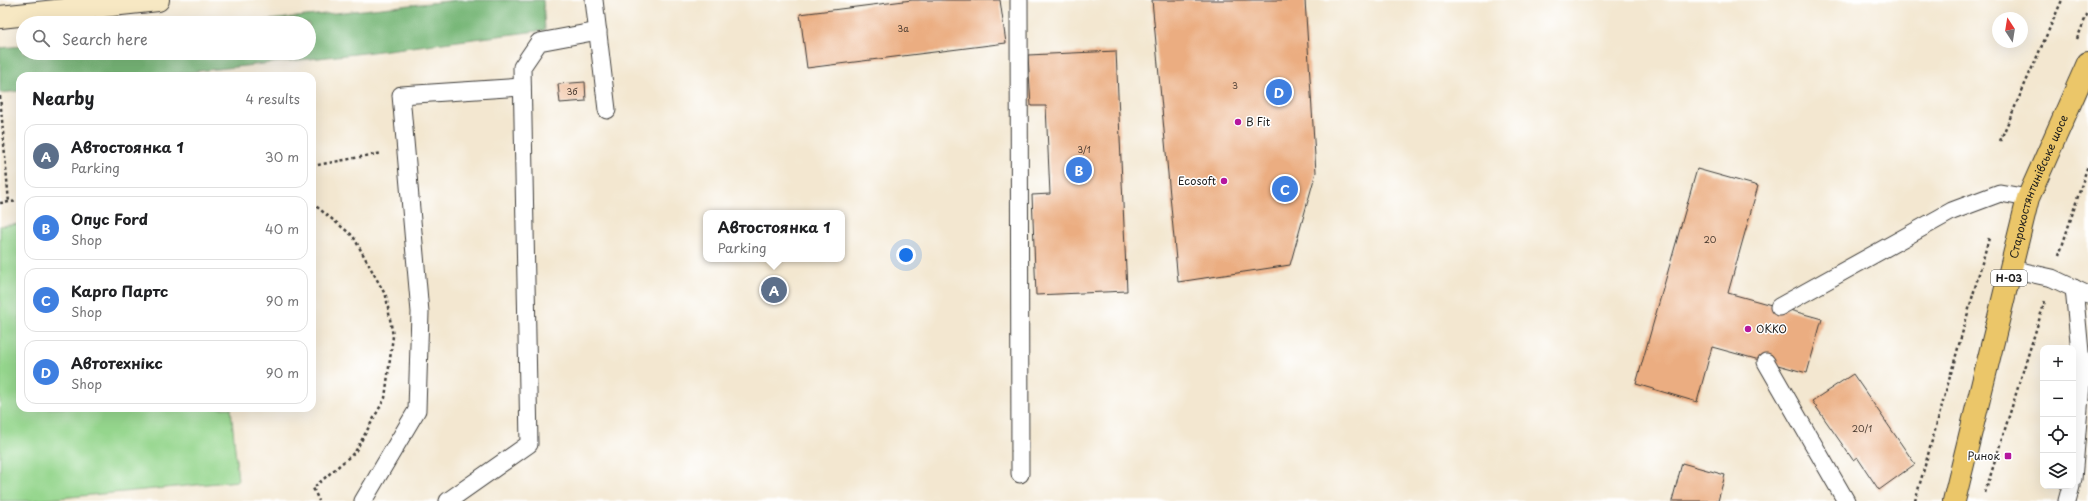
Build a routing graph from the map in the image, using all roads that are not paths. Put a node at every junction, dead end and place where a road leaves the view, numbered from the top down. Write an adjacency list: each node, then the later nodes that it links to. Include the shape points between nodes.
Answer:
1 (158, 0): 4 (street)
2 (594, 0): 6 (lane)
3 (1019, 0): 16 (lane)
4 (114, 2): 5 (street)
5 (0, 17)
6 (598, 31): 8 (lane, via 539,42 522,67); 9 (lane)
7 (2088, 63): 10 (main road, Старокостянтинівське шосе / Н-03)
8 (522, 87): 18 (lane, via 401,95 420,312 417,410); 19 (lane, via 529,444)
9 (607, 110)
10 (2028, 198): 11 (main road, Старокостянтинівське шосе / Н-03); 13 (lane, via 2000,193 1952,211)
11 (2011, 269): 12 (lane, via 2052,278); 21 (main road, Старокостянтинівське шосе / Н-03)
12 (2083, 290): 15 (lane, via 2082,373)
13 (1779, 307)
14 (1766, 362): 20 (lane)
15 (2075, 453)
16 (1020, 474)
17 (2070, 489): 22 (lane)
18 (363, 501)
19 (448, 501)
20 (1846, 501)
21 (1954, 501)
22 (2067, 501)

